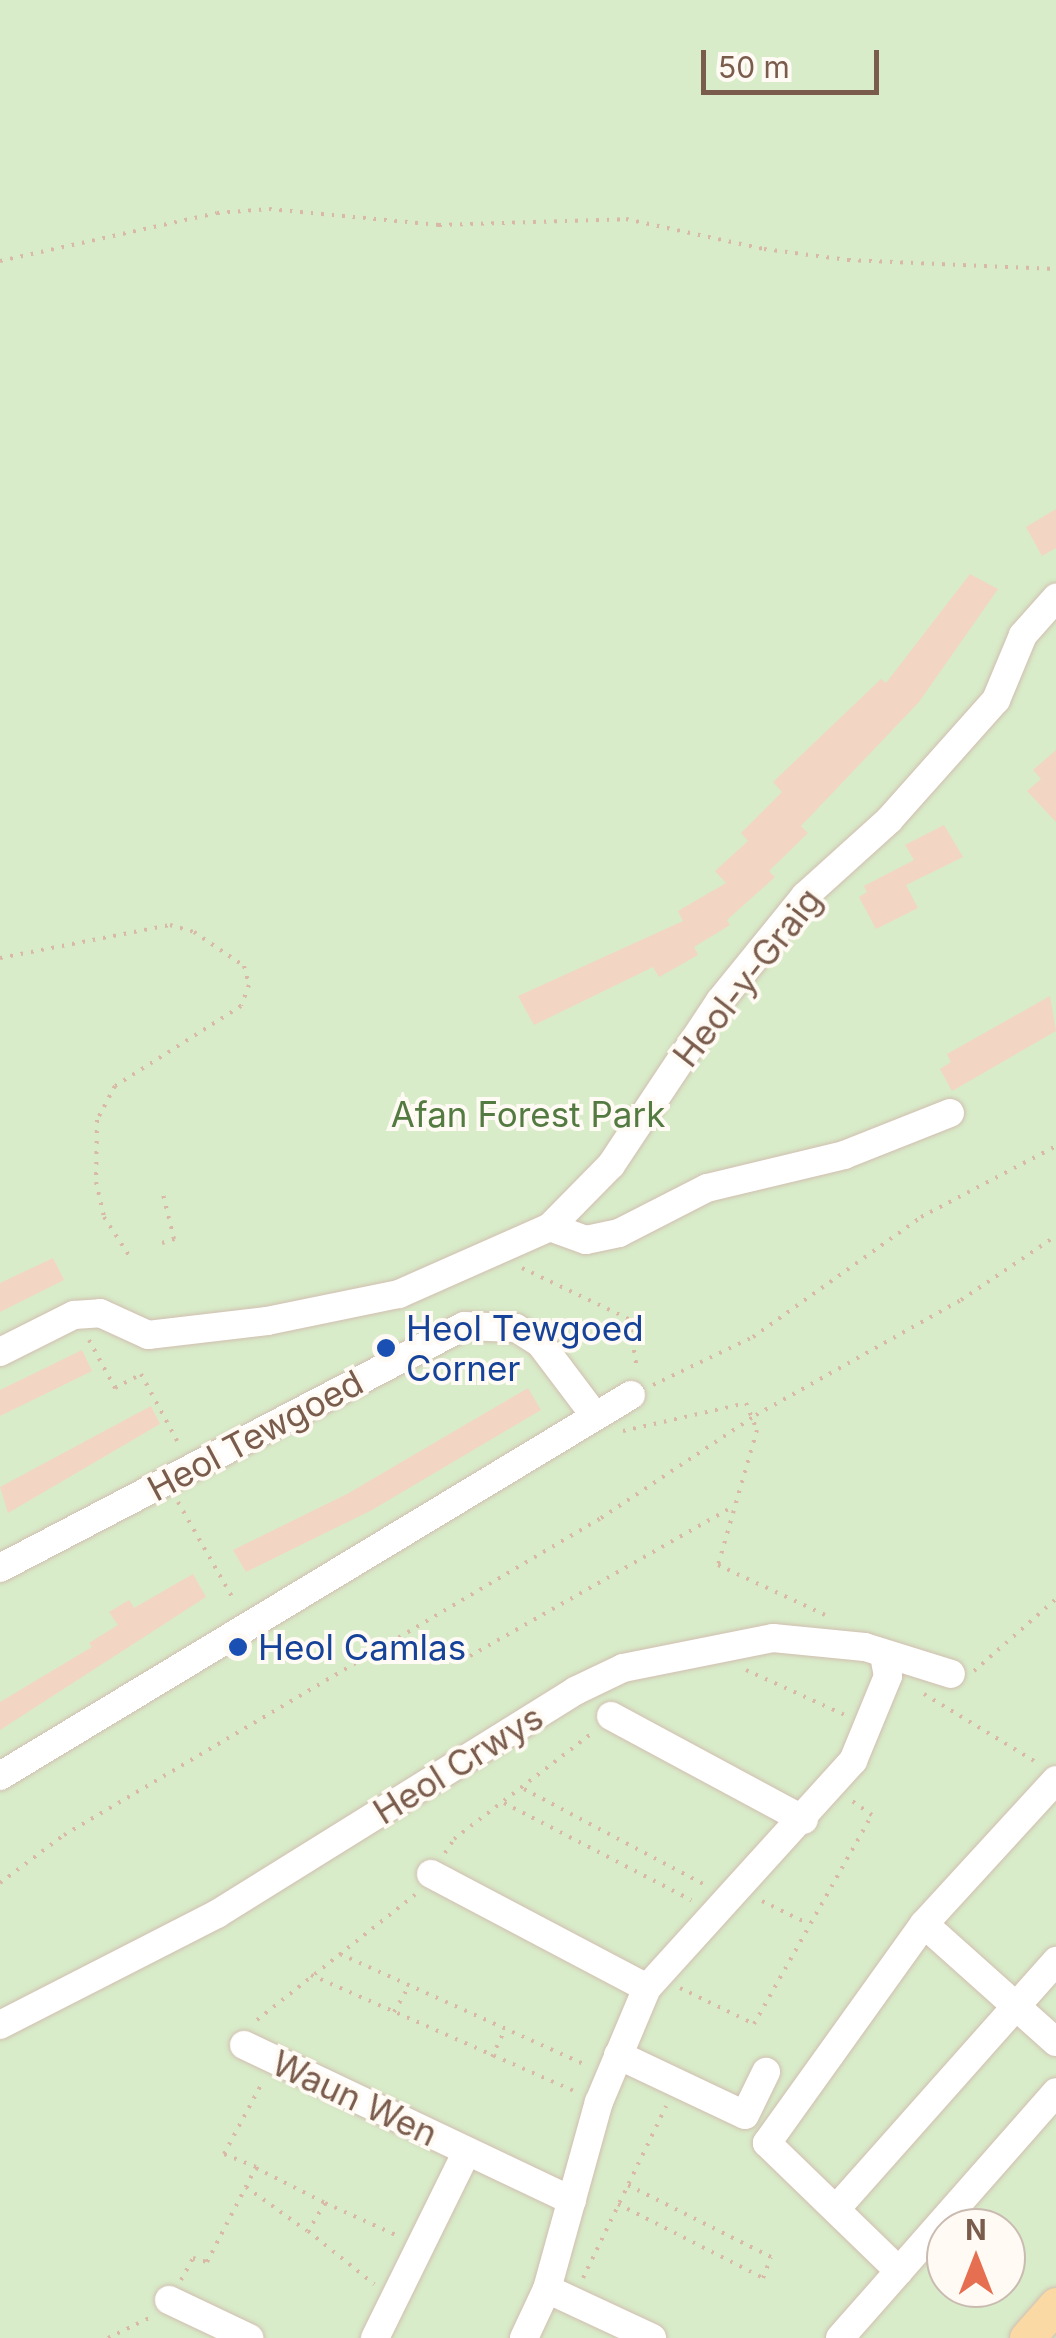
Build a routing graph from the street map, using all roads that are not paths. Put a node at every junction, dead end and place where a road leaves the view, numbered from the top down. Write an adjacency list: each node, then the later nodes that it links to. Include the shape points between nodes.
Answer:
1 (1056, 598): 3 (street, Heol-y-Graig, via 1023,635 996,700 889,820 805,896 720,1001 611,1165)
2 (950, 1113): 3 (street, via 844,1155 707,1188 619,1233 586,1240)
3 (550, 1227): 4 (street, Heol-y-Graig, via 399,1294 268,1321 148,1335 87,1314)
4 (0, 1352)
5 (630, 1396): 6 (street)
6 (585, 1422): 7 (street, Heol Tewgoed, via 540,1342 516,1328 464,1326); 12 (street)
7 (0, 1568)
8 (879, 1659): 9 (street, Heol Crwys); 13 (street, via 870,1726 853,1761); 19 (street, Heol Crwys, via 773,1638 623,1668 216,1914)
9 (960, 1675)
10 (605, 1721): 13 (street)
11 (1049, 1773): 15 (street)
12 (0, 1776)
13 (804, 1820): 17 (street)
14 (431, 1874): 17 (street)
15 (924, 1924): 18 (street); 27 (street, via 767,2142)
16 (1056, 1961): 18 (street)
17 (652, 1982): 22 (street)
18 (1016, 2006): 20 (street); 27 (street)
19 (0, 2025)
20 (1056, 2042)
21 (244, 2045): 25 (street, Waun Wen)
22 (614, 2064): 23 (street, via 677,2083 744,2115); 26 (street)
23 (766, 2072)
24 (1056, 2092): 28 (street)
25 (468, 2151): 26 (street, Waun Wen); 33 (street, Waun Wen)
26 (572, 2201): 29 (street)
27 (836, 2209): 28 (street)
28 (898, 2271): 36 (street)
29 (560, 2294): 34 (street); 35 (street)
30 (169, 2300): 32 (street)
31 (1056, 2304): 37 (main road)
32 (249, 2338)
33 (374, 2338)
34 (524, 2338)
35 (652, 2338)
36 (840, 2338)
37 (1027, 2338)

